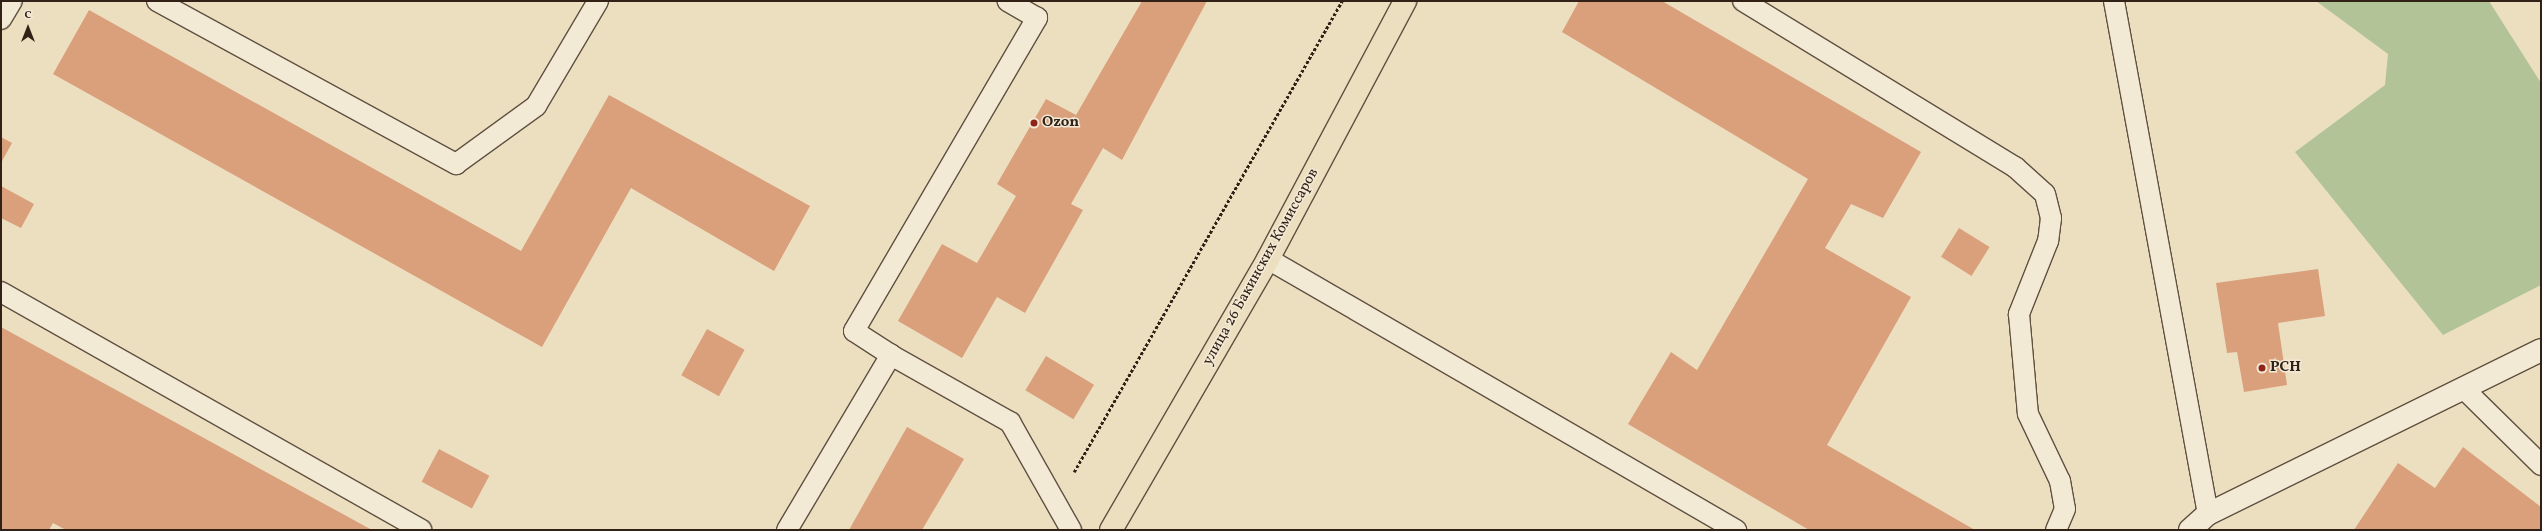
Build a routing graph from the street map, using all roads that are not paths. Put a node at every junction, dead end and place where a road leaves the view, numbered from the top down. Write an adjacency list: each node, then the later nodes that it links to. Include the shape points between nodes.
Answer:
1 (12, 1): 8 (lane)
2 (157, 1): 3 (lane, via 456,164 536,106)
3 (598, 1)
4 (1008, 1): 12 (lane, via 1037,18 854,331)
5 (1405, 1): 9 (main road, улица 26 Бакинских Комиссаров)
6 (1743, 1): 21 (lane, via 2015,167 2045,194 2051,218 2048,241 2019,314 2028,414 2060,481 2065,509)
7 (2114, 1): 15 (lane)
8 (1, 19)
9 (1268, 259): 19 (main road, улица 26 Бакинских Комиссаров); 20 (lane)
10 (1, 292): 16 (lane)
11 (2541, 350): 13 (street)
12 (891, 355): 17 (lane); 18 (lane, via 1010,422)
13 (2463, 388): 14 (lane); 15 (street)
14 (2541, 465)
15 (2208, 514): 22 (street)
16 (421, 530)
17 (786, 530)
18 (1071, 530)
19 (1110, 530)
20 (1736, 530)
21 (2056, 530)
22 (2190, 530)

